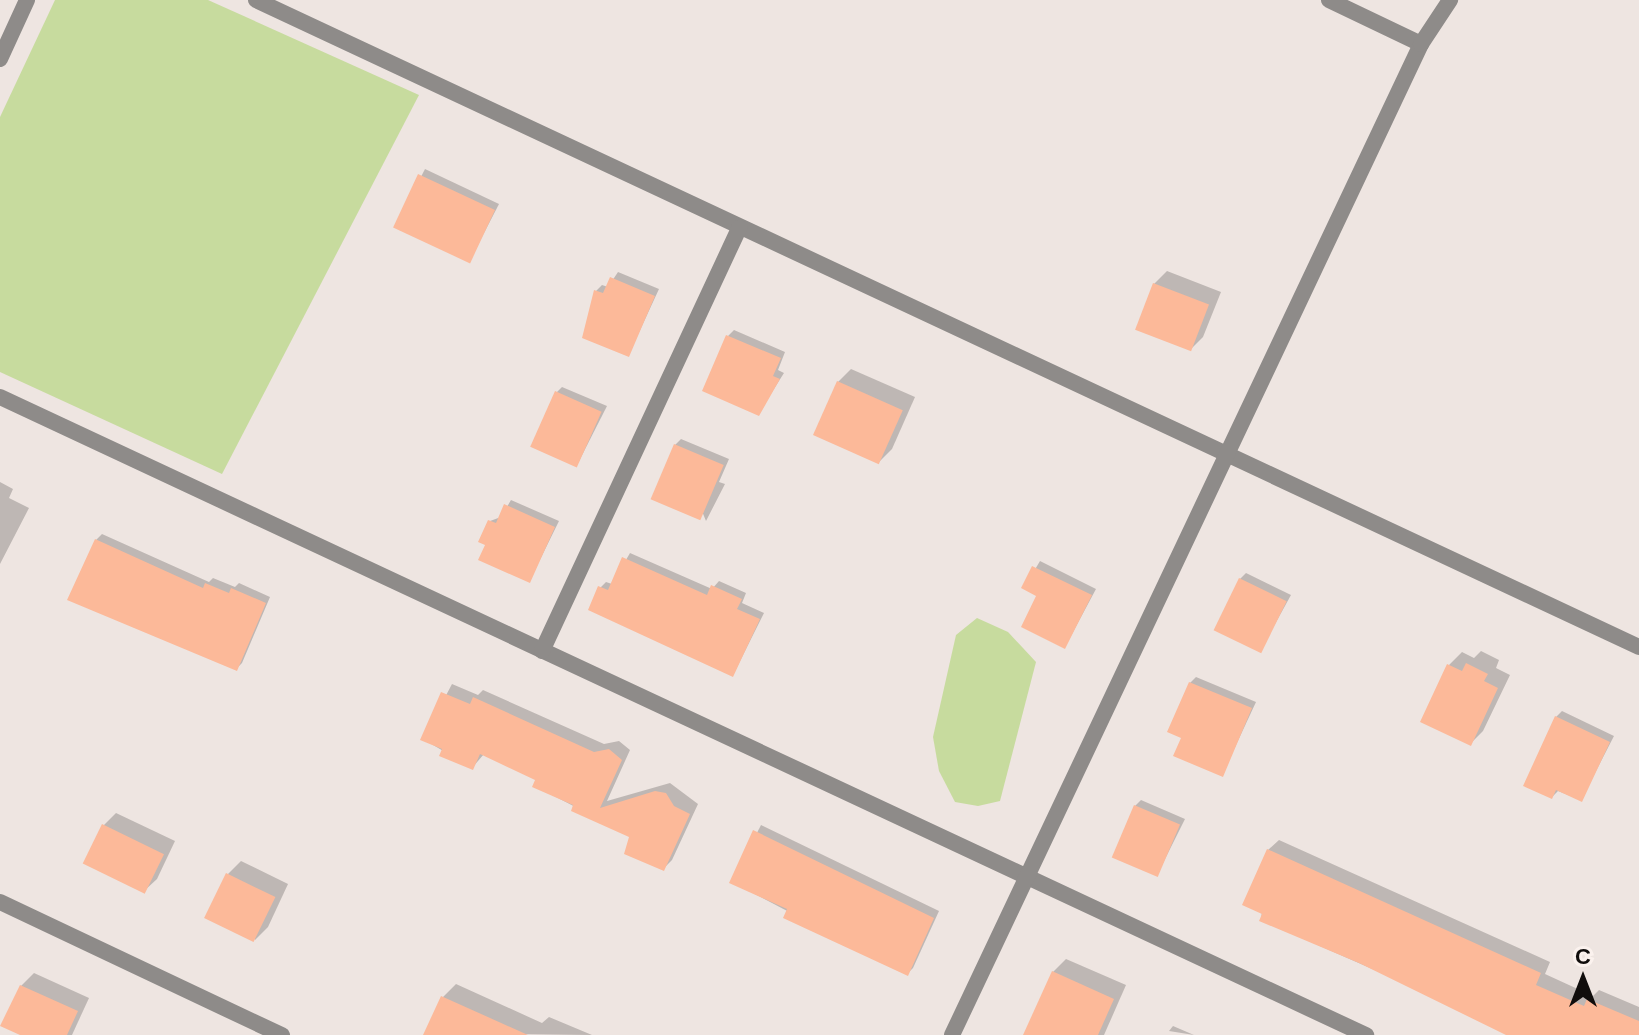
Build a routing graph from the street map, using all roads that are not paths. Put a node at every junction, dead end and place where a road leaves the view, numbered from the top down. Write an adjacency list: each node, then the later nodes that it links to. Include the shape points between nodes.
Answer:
1 (27, 0): 6 (lane)
2 (256, 0): 7 (lane)
3 (1329, 0): 5 (lane)
4 (1450, 0): 5 (lane)
5 (1421, 44): 9 (lane)
6 (0, 59)
7 (739, 228): 9 (lane); 11 (lane)
8 (0, 397): 11 (lane)
9 (1224, 456): 10 (lane); 12 (lane)
10 (1639, 647)
11 (542, 651): 12 (lane)
12 (1029, 879): 15 (lane, via 989,950); 16 (lane)
13 (0, 902): 14 (lane)
14 (282, 1035)
15 (952, 1035)
16 (1366, 1035)

